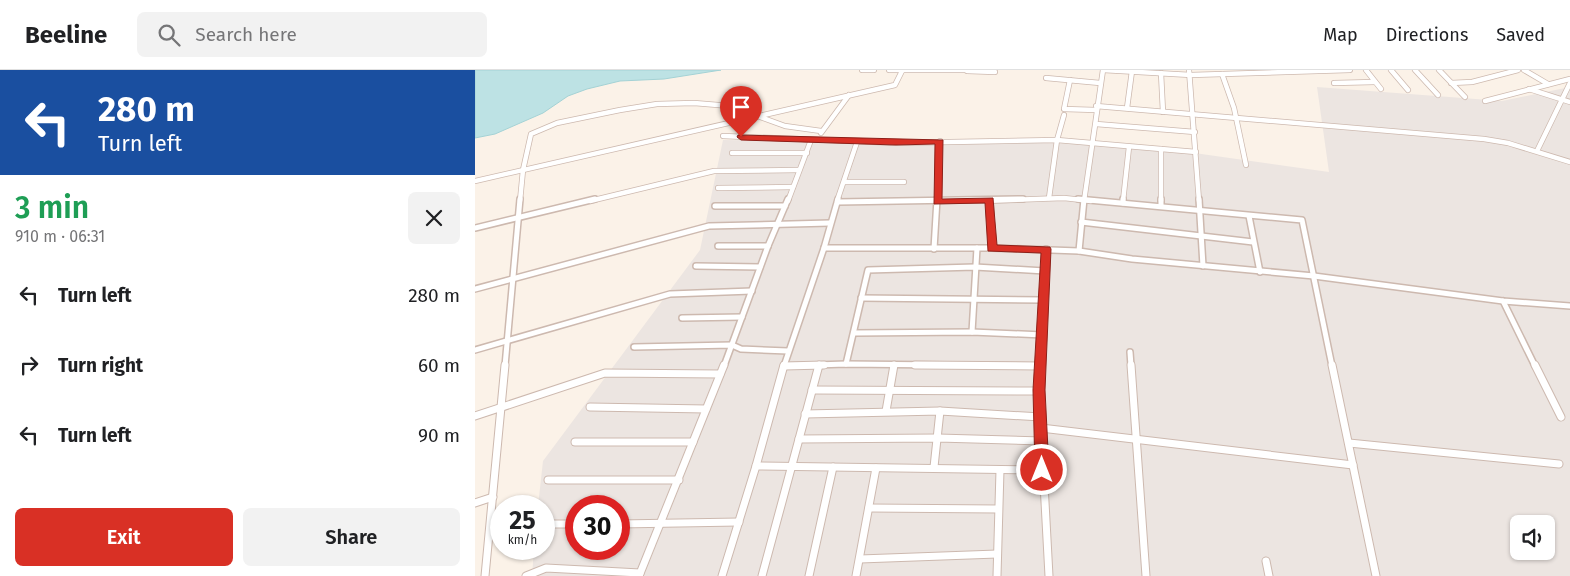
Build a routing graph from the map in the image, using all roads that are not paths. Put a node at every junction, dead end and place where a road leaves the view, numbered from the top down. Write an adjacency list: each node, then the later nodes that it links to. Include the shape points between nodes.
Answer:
1 (862, 70): 2 (street)
2 (874, 70)
3 (889, 70): 12 (street)
4 (1103, 70): 14 (street); 25 (street)
5 (1350, 70): 16 (street)
6 (1366, 70): 24 (street)
7 (1391, 70): 32 (street)
8 (1415, 70): 34 (street)
9 (1439, 70): 27 (street)
10 (1519, 70): 27 (street, via 1472,82)
11 (1524, 70): 29 (street)
12 (902, 71): 13 (street); 33 (street, via 895,85)
13 (967, 71): 17 (street)
14 (1132, 71): 19 (street); 40 (street)
15 (1283, 71): 16 (street); 20 (street)
16 (1315, 71)
17 (995, 72)
18 (1190, 72): 19 (street); 20 (street); 42 (street)
19 (1161, 73): 41 (street)
20 (1222, 74): 45 (street)
21 (1046, 78): 23 (street)
22 (1570, 79): 29 (street)
23 (1070, 80): 25 (street); 39 (street, via 1064,109)
24 (1375, 82): 26 (street); 30 (street)
25 (1100, 83): 39 (street)
26 (1335, 83)
27 (1451, 83): 35 (street)
28 (1570, 83): 36 (street)
29 (1548, 84): 31 (street)
30 (1381, 89)
31 (1528, 89): 36 (street); 37 (street)
32 (1407, 90)
33 (849, 95): 44 (street); 47 (street)
34 (1438, 96)
35 (1465, 97)
36 (1563, 100): 38 (street); 58 (street)
37 (1485, 101)
38 (1570, 102)
39 (1096, 108): 40 (street); 46 (street)
40 (1127, 108): 41 (street)
41 (1163, 112): 42 (street)
42 (1194, 114): 45 (street); 48 (street)
43 (1064, 115): 52 (street)
44 (759, 116): 47 (street, via 779,125); 64 (street); 64 (street, via 723,105 646,105 550,124 531,134)
45 (1239, 118): 58 (street, via 1484,139); 63 (street)
46 (1096, 124): 48 (street); 55 (street)
47 (821, 132): 51 (street)
48 (1195, 132): 59 (street)
49 (723, 136): 50 (street)
50 (811, 140): 51 (street); 61 (street)
51 (820, 140): 53 (street)
52 (1057, 140): 54 (street); 55 (street); 71 (street)
53 (857, 142): 54 (street); 67 (street)
54 (940, 142): 75 (street)
55 (1093, 142): 56 (street); 72 (street)
56 (1129, 147): 57 (street); 76 (street)
57 (1161, 149): 59 (street); 79 (street)
58 (1537, 151): 62 (street)
59 (1196, 152): 80 (street)
60 (732, 153): 61 (street)
61 (807, 153): 65 (street)
62 (1570, 162)
63 (1246, 165)
64 (523, 170): 66 (street); 82 (street)
65 (799, 170): 69 (street); 82 (street, via 714,171)
66 (475, 181)
67 (845, 182): 68 (street); 74 (street)
68 (905, 182)
69 (793, 187): 70 (street); 78 (street)
70 (718, 188)
71 (1049, 198): 72 (street); 73 (street)
72 (1084, 199): 76 (street); 83 (street)
73 (990, 200): 75 (street); 93 (street)
74 (839, 202): 75 (street); 84 (street)
75 (937, 202): 94 (street)
76 (1123, 203): 79 (street)
77 (715, 206): 78 (street)
78 (785, 206): 85 (street)
79 (1161, 206): 80 (street)
80 (1200, 210): 81 (street); 87 (street)
81 (1249, 216): 88 (street); 103 (street, via 1302,220)
82 (519, 218): 86 (street); 104 (street)
83 (1081, 222): 87 (street); 96 (street)
84 (830, 223): 85 (street); 91 (street)
85 (779, 224): 90 (street); 104 (street, via 709,226)
86 (475, 228)
87 (1201, 237): 88 (street); 98 (street)
88 (1253, 242): 102 (street)
89 (718, 246): 90 (street)
90 (768, 246): 99 (street)
91 (824, 248): 94 (street); 121 (street)
92 (977, 248): 93 (street); 94 (street); 100 (street)
93 (992, 248): 95 (street)
94 (934, 249)
95 (1046, 249): 96 (street); 101 (street)
96 (1079, 251): 98 (street)
97 (695, 266): 99 (street)
98 (1203, 266): 102 (street)
99 (760, 267): 106 (street)
100 (975, 267): 101 (street); 107 (street, via 868,270); 109 (street)
101 (1045, 271): 108 (street)
102 (1260, 272): 103 (street)
103 (1313, 276): 110 (street); 148 (street)
104 (514, 278): 105 (street); 117 (street)
105 (475, 289)
106 (752, 291): 112 (street); 117 (street, via 670,294)
107 (861, 298): 109 (street); 115 (street)
108 (1043, 300): 109 (street); 116 (street)
109 (973, 301): 114 (street)
110 (1503, 301): 111 (street); 140 (street)
111 (1570, 306)
112 (742, 317): 113 (street); 118 (street)
113 (682, 318)
114 (972, 332): 115 (street); 116 (street)
115 (854, 334): 123 (street)
116 (1043, 335): 127 (street)
117 (508, 341): 120 (street); 132 (street)
118 (732, 345): 119 (street); 121 (street, via 741,349); 128 (street)
119 (634, 347)
120 (475, 350)
121 (788, 351): 126 (street)
122 (1130, 352): 143 (street)
123 (846, 364): 124 (street); 125 (street)
124 (819, 365): 126 (street); 129 (street)
125 (894, 365): 127 (street); 130 (street)
126 (784, 366): 151 (street)
127 (1040, 366): 131 (street)
128 (720, 374): 132 (street, via 605,373); 134 (street)
129 (812, 390): 130 (street); 137 (street)
130 (890, 390): 131 (street); 135 (street)
131 (1039, 390): 139 (street)
132 (501, 407): 138 (street); 160 (street)
133 (590, 407): 134 (street)
134 (706, 409): 147 (street)
135 (886, 410): 136 (street); 137 (street)
136 (940, 411): 139 (street); 142 (street)
137 (805, 414): 144 (street)
138 (475, 416)
139 (1041, 417): 141 (street)
140 (1561, 417)
141 (1041, 428): 143 (street); 145 (street)
142 (938, 438): 144 (street); 145 (street); 154 (street)
143 (1136, 438): 150 (street); 181 (street)
144 (799, 439): 152 (street)
145 (1042, 441): 157 (street)
146 (575, 442): 147 (street)
147 (693, 442): 159 (street)
148 (1349, 443): 149 (street); 150 (street)
149 (1559, 464)
150 (1353, 465): 183 (street)
151 (756, 466): 152 (street); 165 (street)
152 (791, 467): 153 (street); 176 (street)
153 (833, 467): 155 (street); 177 (street)
154 (934, 467): 155 (street); 156 (street)
155 (876, 468): 163 (street)
156 (1000, 470): 157 (street); 164 (street)
157 (1042, 470): 180 (street)
158 (549, 480): 159 (street)
159 (679, 480): 167 (street)
160 (493, 495)
161 (490, 498): 162 (street)
162 (475, 503)
163 (869, 508): 164 (street); 170 (street)
164 (998, 509): 169 (street)
165 (739, 522): 167 (street); 175 (street)
166 (630, 524): 167 (street)
167 (660, 524): 172 (street)
168 (490, 527): 173 (street)
169 (997, 554): 170 (street); 179 (street)
170 (859, 559): 178 (street)
171 (1266, 561): 182 (street)
172 (639, 574): 174 (street, via 546,568)
173 (485, 576)
174 (526, 576)
175 (722, 576)
176 (761, 576)
177 (809, 576)
178 (856, 576)
179 (997, 576)
180 (1049, 576)
181 (1146, 576)
182 (1269, 576)
183 (1376, 576)

